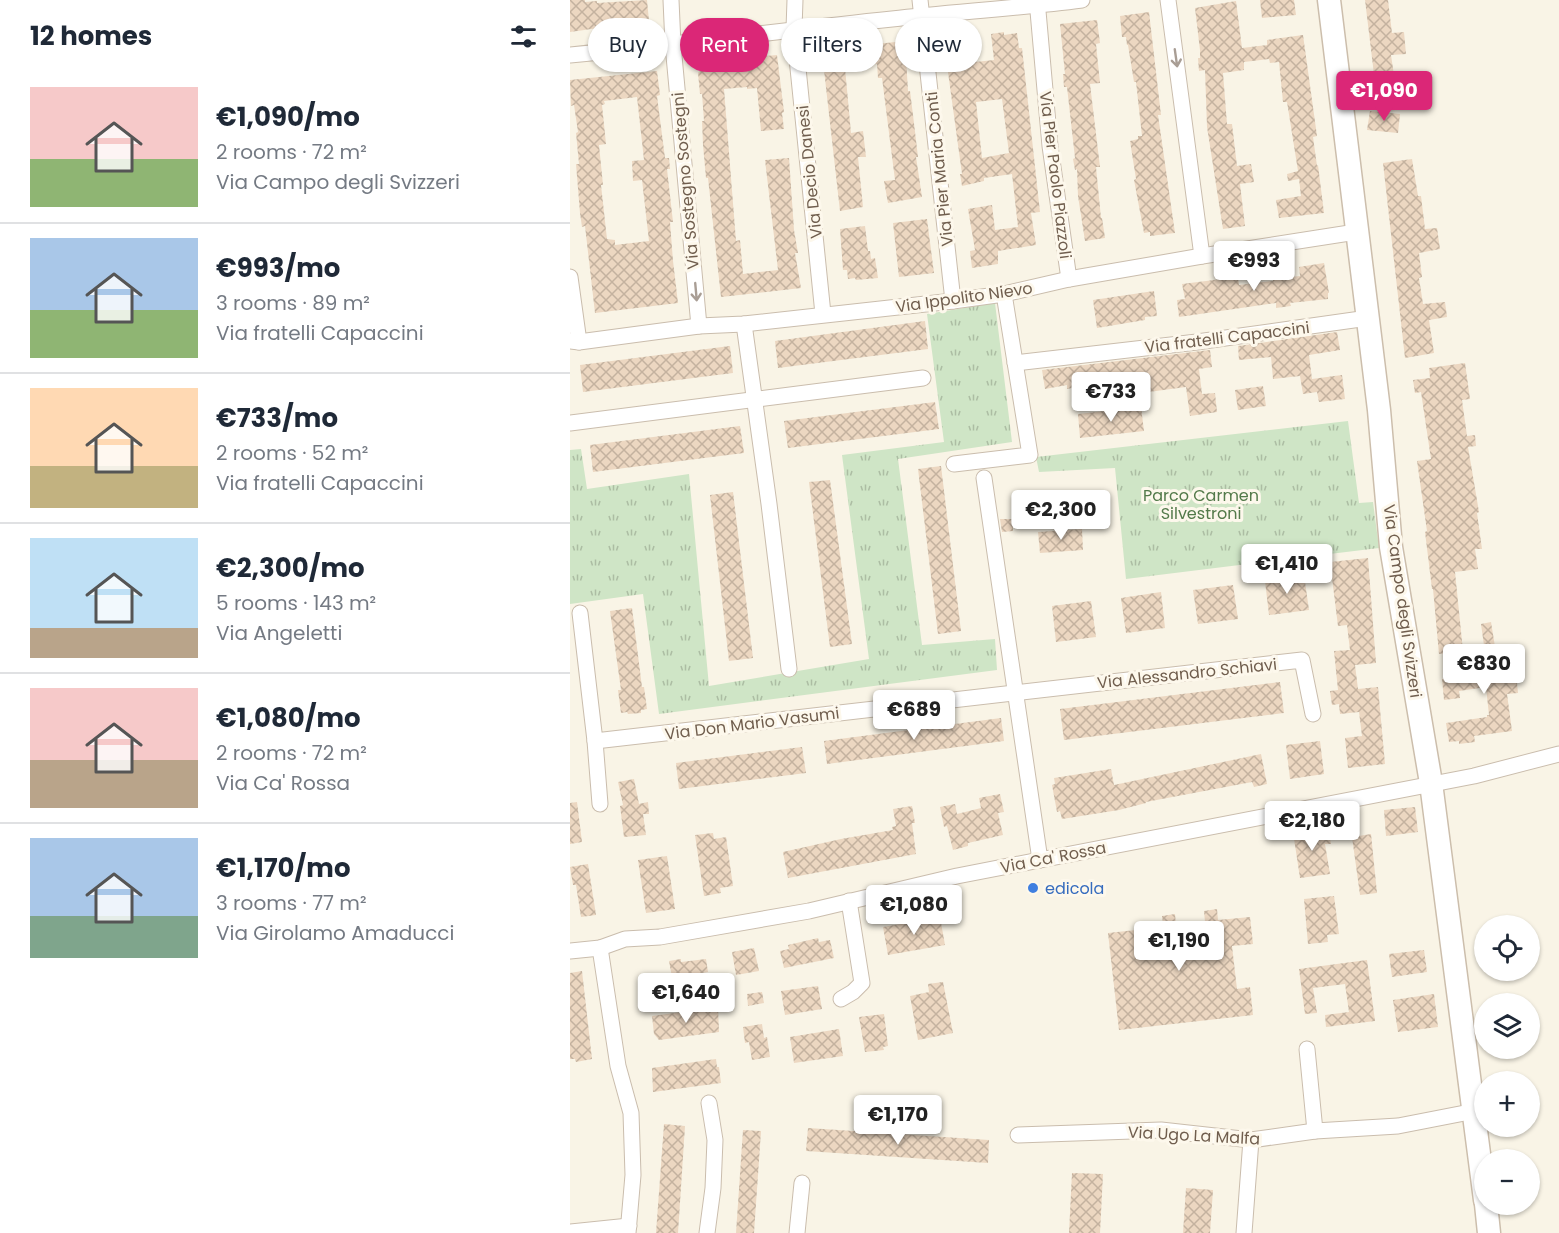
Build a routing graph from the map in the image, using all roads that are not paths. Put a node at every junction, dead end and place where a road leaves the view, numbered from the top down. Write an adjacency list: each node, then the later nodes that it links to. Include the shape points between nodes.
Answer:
1 (670, 0): 11 (street, Via Sostegno Sostegni)
2 (795, 0): 8 (street, Via Decio Danesi)
3 (1082, 0): 6 (street)
4 (1168, 0): 15 (street, one-way to 15)
5 (1329, 0): 14 (main road, Via Campo degli Svizzeri)
6 (1037, 3): 7 (street); 17 (street, Via Pier Paolo Piazzoli, via 1050,146)
7 (922, 8): 9 (street); 19 (street, Via Pier Maria Conti)
8 (794, 18)
9 (861, 18)
10 (781, 31): 11 (street)
11 (673, 45): 12 (street); 23 (street, Via Sostegno Sostegni, one-way to 23)
12 (570, 55)
13 (798, 72): 20 (street, Via Decio Danesi)
14 (1356, 232): 15 (street, Via Ippolito Nievo); 21 (main road, Via Campo degli Svizzeri)
15 (1202, 256): 17 (street, Via Ippolito Nievo)
16 (570, 277): 24 (street)
17 (1069, 279): 18 (street, Via Ippolito Nievo)
18 (1004, 294): 19 (street, Via Ippolito Nievo); 25 (street)
19 (953, 301): 20 (street, Via Ippolito Nievo)
20 (823, 314): 22 (street, Via Ippolito Nievo)
21 (1368, 318): 25 (street, Via fratelli Capaccini); 37 (main road, Via Campo degli Svizzeri, via 1391,547)
22 (744, 324): 23 (street, Via Ippolito Nievo); 27 (street)
23 (699, 326): 24 (street, Via Ippolito Nievo)
24 (574, 341)
25 (1015, 363): 29 (street, via 1030,454)
26 (923, 378): 27 (street)
27 (755, 401): 28 (street); 32 (street)
28 (570, 423)
29 (954, 464)
30 (984, 478): 33 (street)
31 (579, 613): 35 (street)
32 (789, 669)
33 (1016, 692): 34 (street, Via Alessandro Schiavi, via 1302,660); 35 (street, Via Don Mario Vasumi); 39 (street)
34 (1313, 714)
35 (594, 741): 38 (street)
36 (1559, 754): 37 (street, Via Ca' Rossa)
37 (1431, 783): 39 (street, Via Ca' Rossa); 46 (main road, Via Campo degli Svizzeri)
38 (600, 804)
39 (1040, 860): 40 (street, Via Ca' Rossa)
40 (849, 901): 41 (street, Via Ca' Rossa, via 660,937 625,939); 43 (street, via 862,983)
41 (600, 948): 42 (street, Via Ca' Rossa); 53 (street, via 618,1066 631,1113 633,1175)
42 (570, 951)
43 (841, 999)
44 (1307, 1048): 48 (street)
45 (709, 1103): 55 (street, via 715,1140)
46 (1474, 1104)
47 (1474, 1111): 48 (street, Via Ugo La Malfa, via 1398,1126)
48 (1315, 1131): 50 (street, Via Ugo La Malfa)
49 (1018, 1135): 50 (street, Via Ugo La Malfa, via 1161,1130)
50 (1251, 1140): 57 (street)
51 (802, 1183): 56 (street)
52 (1487, 1215): 58 (main road)
53 (629, 1229): 54 (street)
54 (570, 1232)
55 (707, 1233)
56 (797, 1233)
57 (1244, 1233)
58 (1489, 1233)

